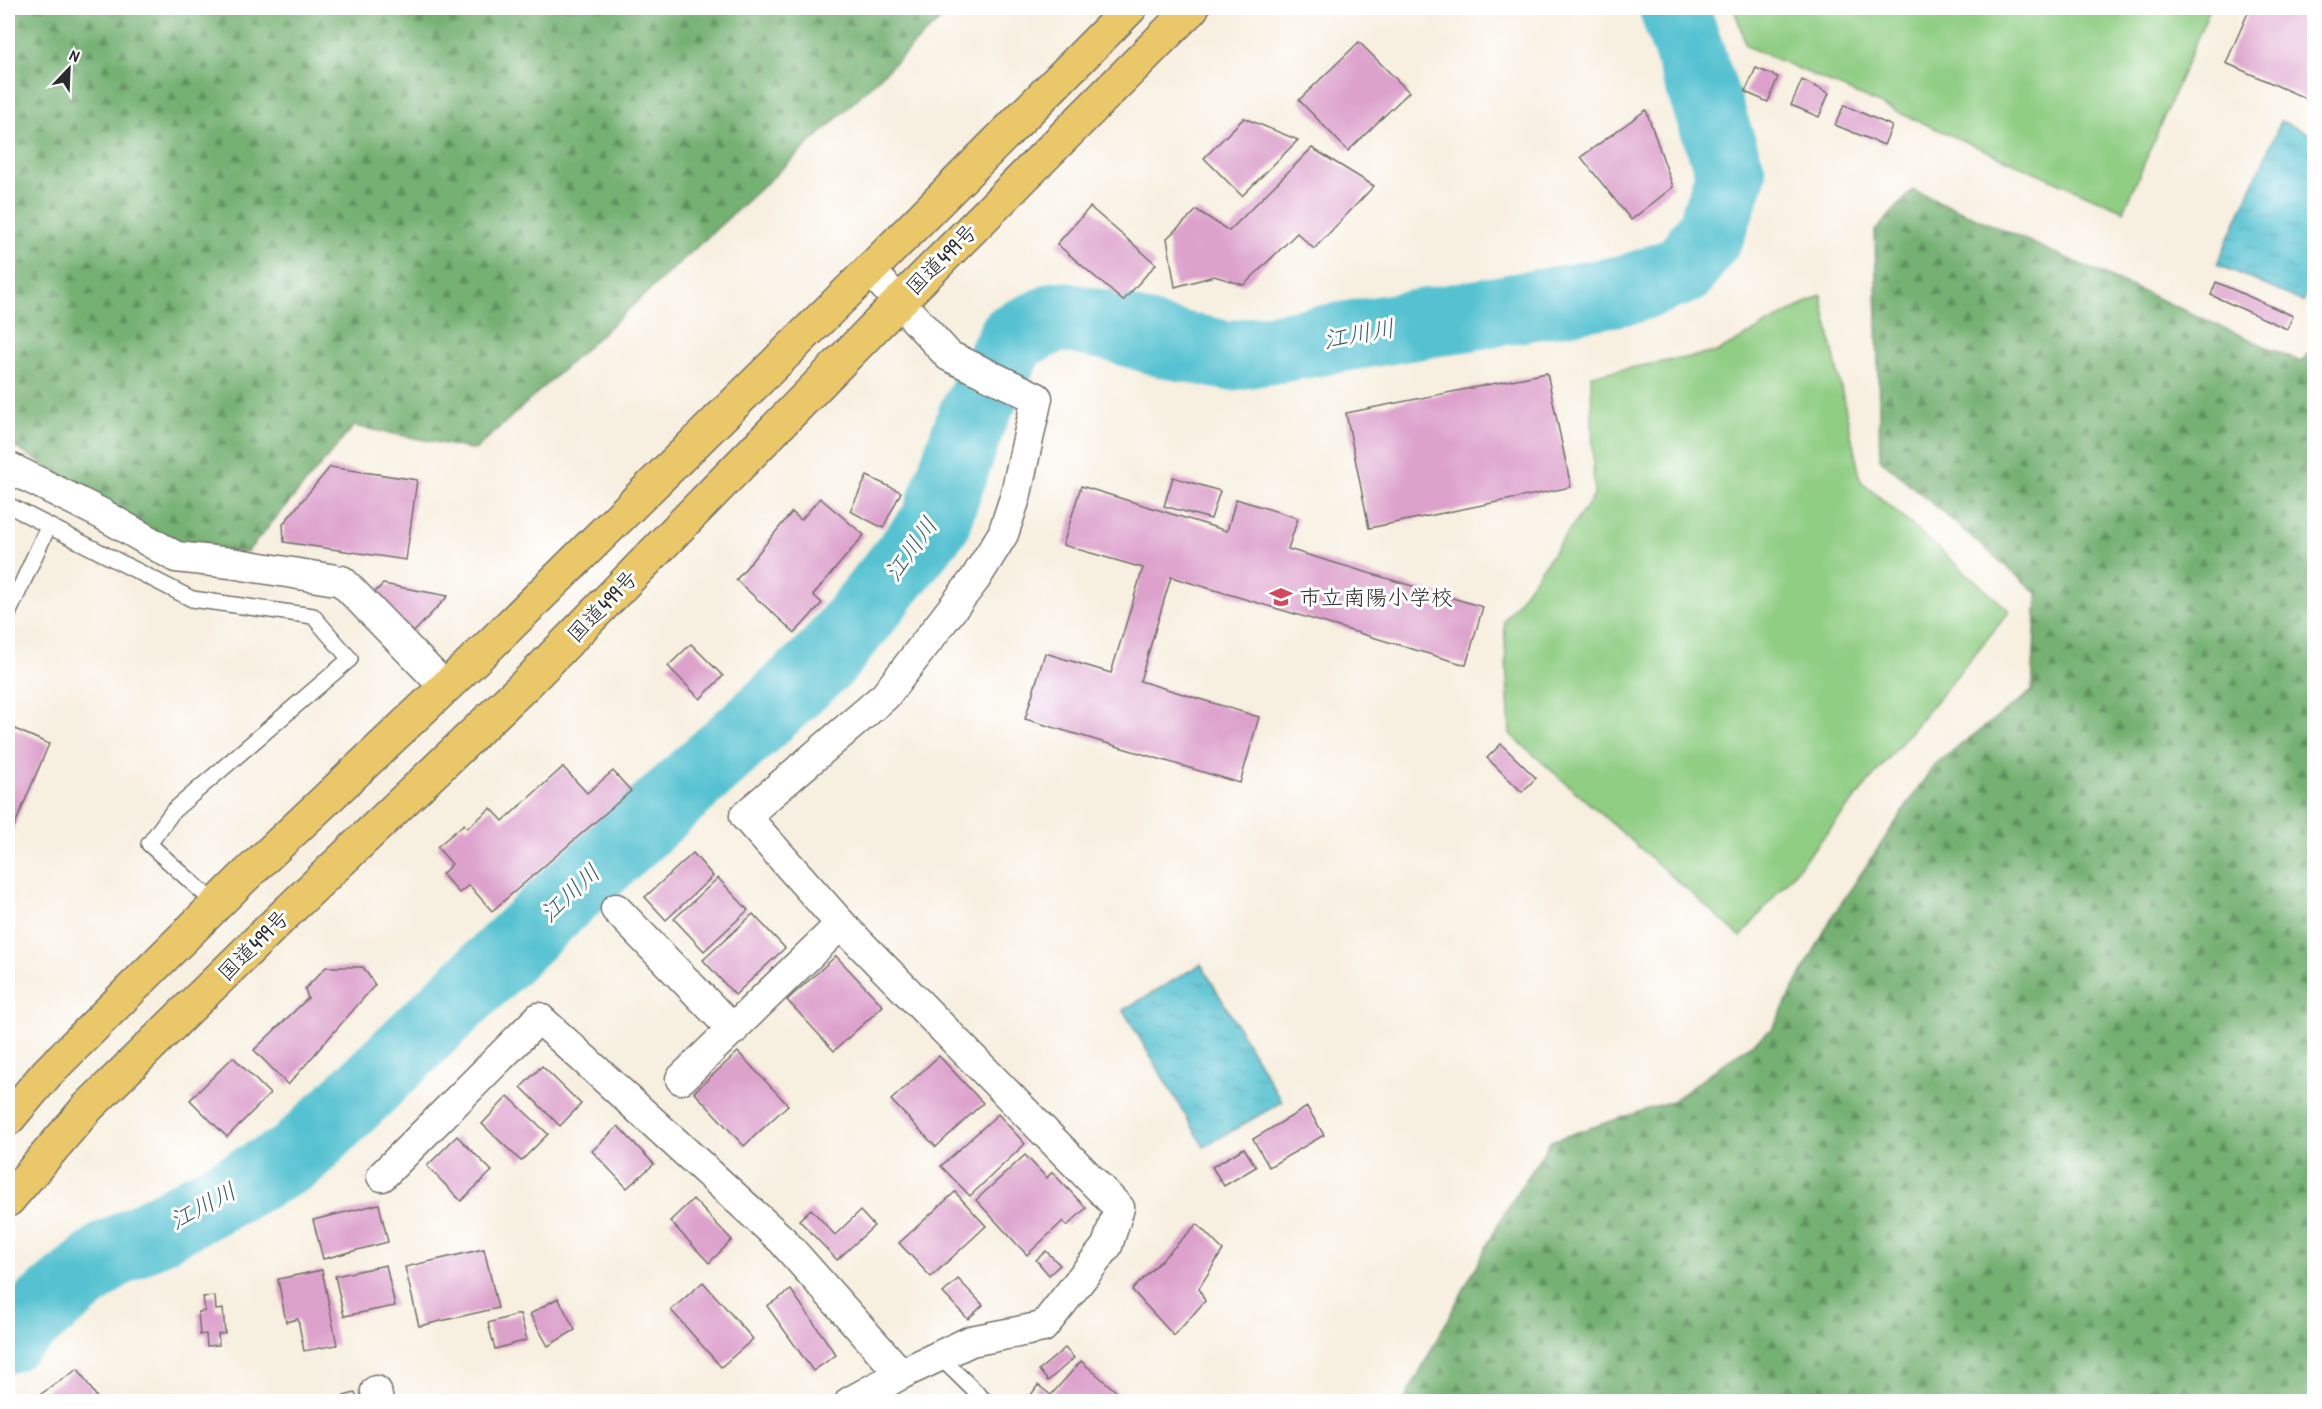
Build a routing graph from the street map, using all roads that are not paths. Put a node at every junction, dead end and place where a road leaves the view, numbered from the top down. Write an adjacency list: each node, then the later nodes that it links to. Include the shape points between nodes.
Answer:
1 (1130, 8): 3 (highway, 国道499号)
2 (1192, 8): 4 (highway, 国道499号)
3 (870, 270): 4 (street); 9 (highway, 国道499号)
4 (898, 303): 12 (street, via 949,356 1036,398 1015,498 1003,534 975,579 885,696 745,816); 17 (highway, 国道499号, via 528,682 87,1108)
5 (8, 467): 9 (street, via 176,557 342,581)
6 (8, 505): 7 (lane)
7 (48, 527): 8 (lane); 10 (lane, via 192,599 313,616 350,659 173,811 148,844)
8 (8, 614)
9 (445, 687): 10 (highway, 国道499号)
10 (217, 905): 15 (highway, 国道499号, via 48,1072)
11 (616, 909): 13 (street)
12 (841, 924): 13 (street); 18 (street, via 1119,1208 1107,1246 1043,1327 971,1341)
13 (733, 1030): 14 (street)
14 (681, 1079)
15 (8, 1119)
16 (382, 1176): 19 (street, via 539,1018 782,1240)
17 (8, 1200)
18 (939, 1356): 19 (street); 21 (lane)
19 (901, 1374): 20 (street)
20 (850, 1401)
21 (986, 1401)

